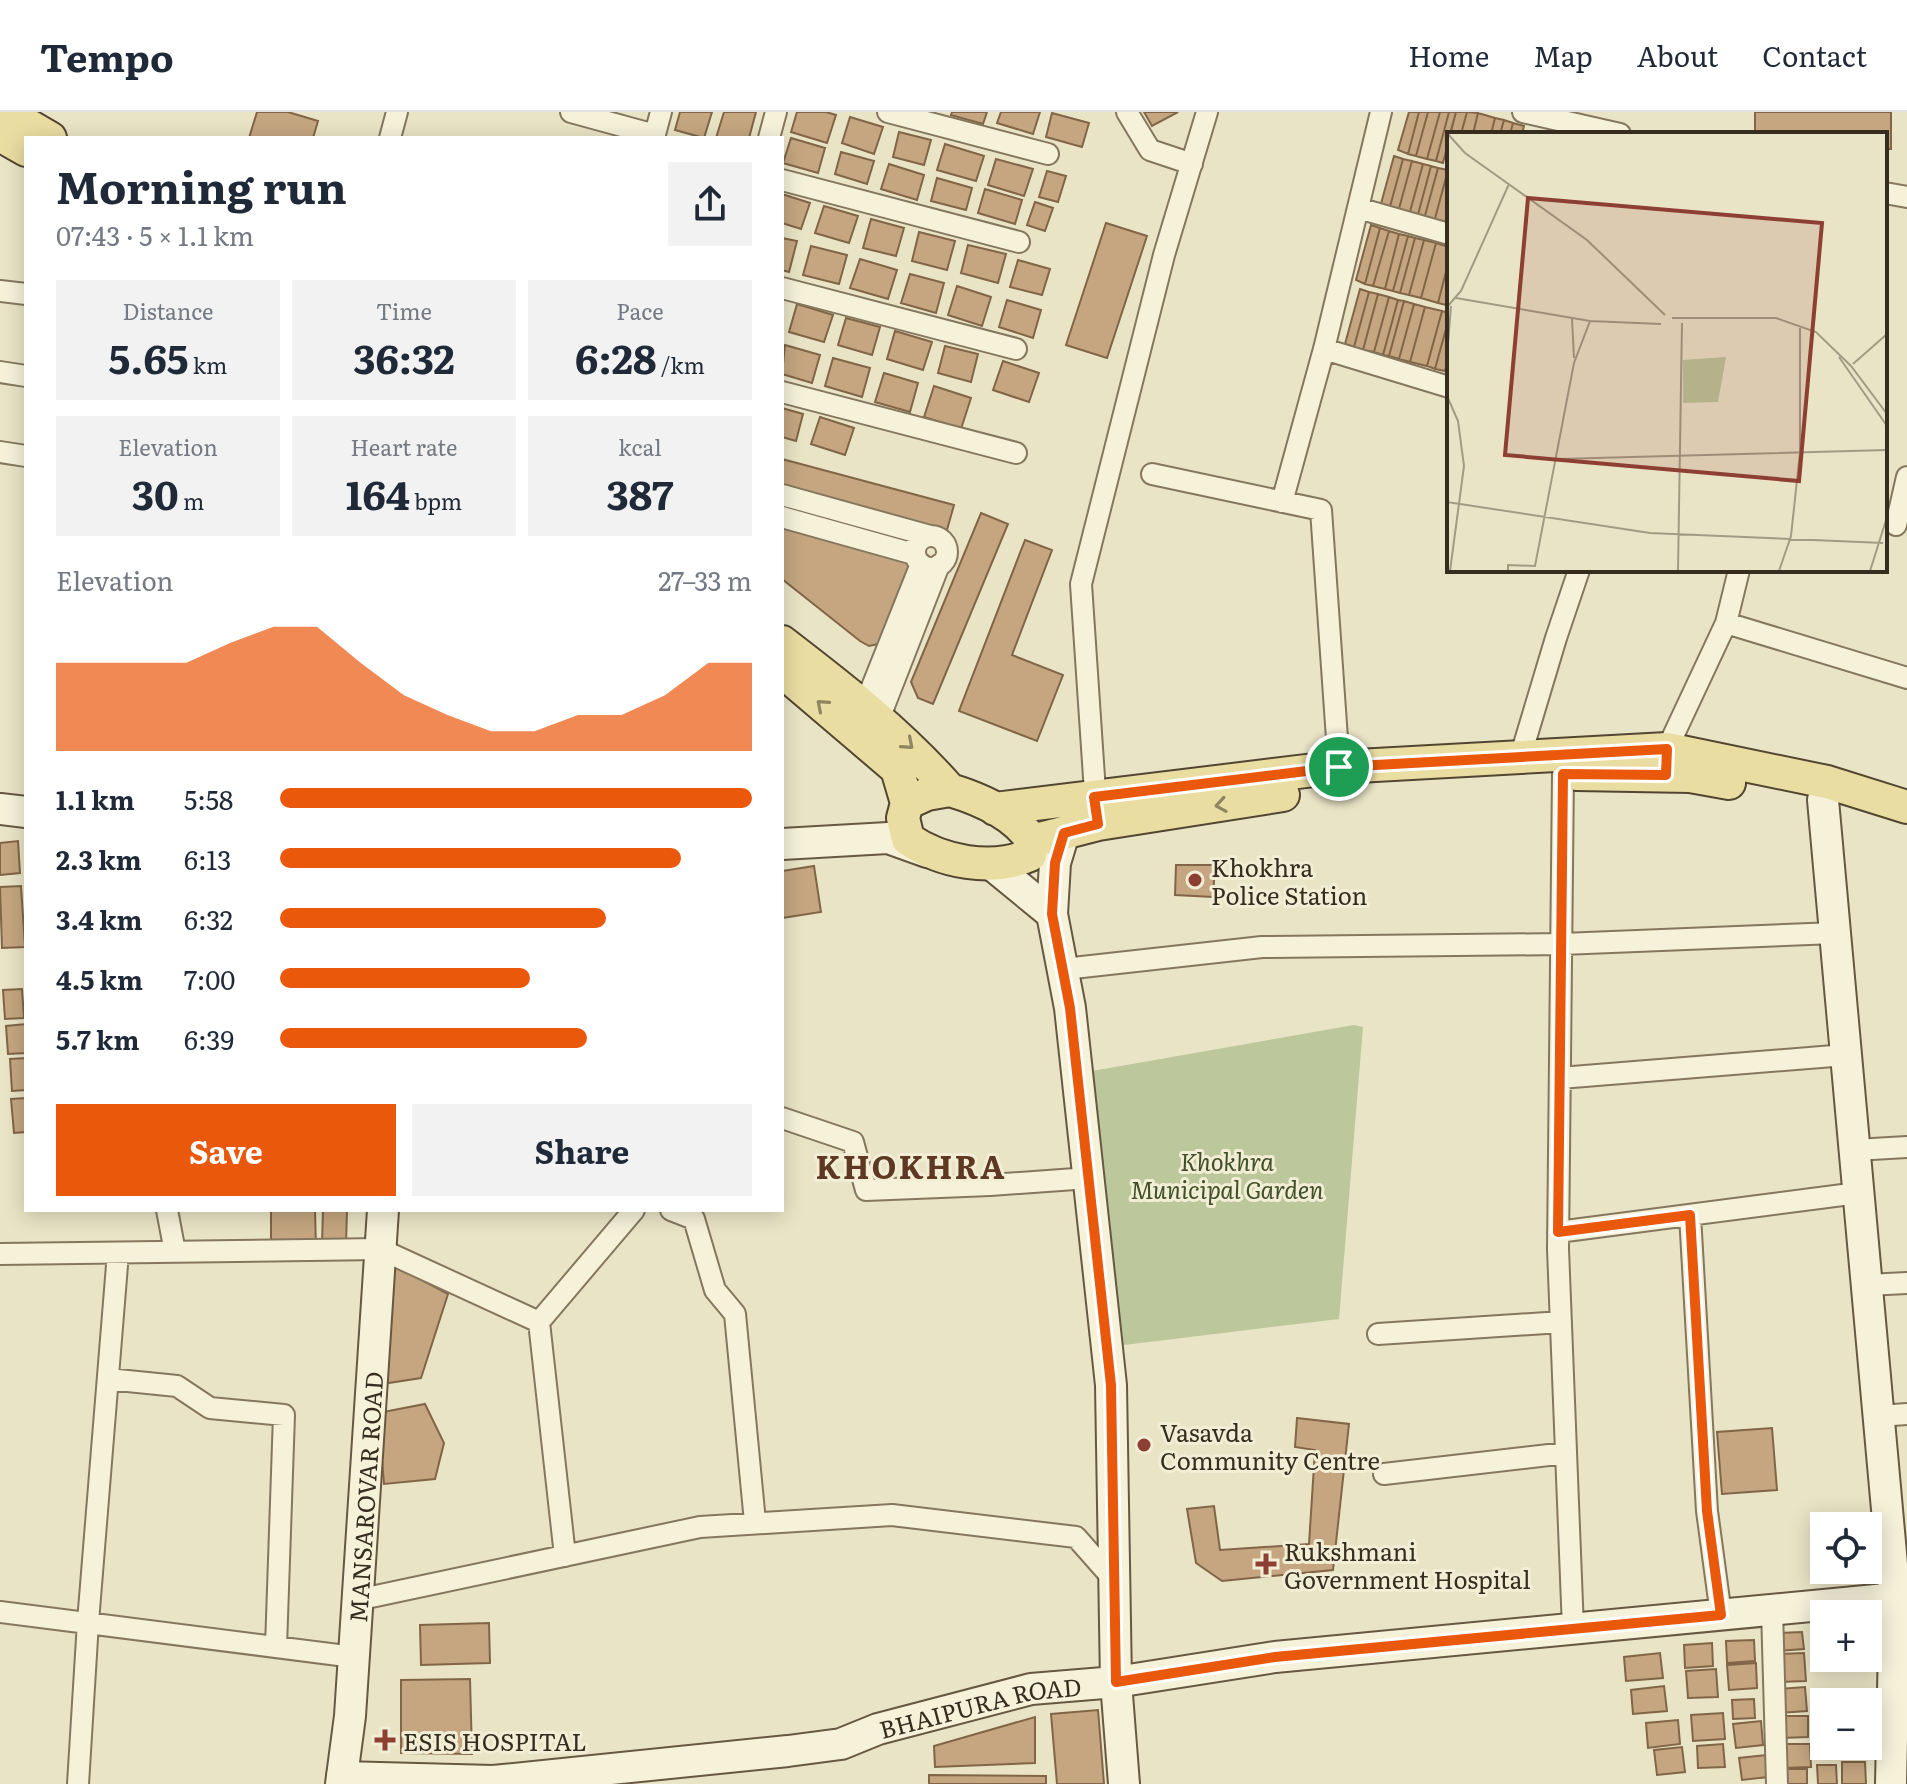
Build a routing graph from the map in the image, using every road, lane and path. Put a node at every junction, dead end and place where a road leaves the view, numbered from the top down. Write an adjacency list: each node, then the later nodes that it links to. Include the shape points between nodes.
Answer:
1 (5, 112): 13 (main road)
2 (397, 112): 14 (street)
3 (571, 112): 15 (street)
4 (661, 112): 15 (street)
5 (776, 112): 16 (street)
6 (888, 112): 18 (street)
7 (1127, 112): 19 (street, via 1150,150)
8 (1207, 112): 19 (street)
9 (1381, 112): 23 (street)
10 (1523, 112): 11 (street)
11 (1611, 132)
12 (0, 135): 17 (main road)
13 (47, 136)
14 (391, 136)
15 (654, 136)
16 (770, 136)
17 (24, 149)
18 (1048, 154)
19 (1192, 164): 62 (street, via 1081,584)
20 (784, 181): 25 (street)
21 (1887, 193): 22 (street)
22 (1907, 197)
23 (1358, 208): 24 (street); 30 (street)
24 (1447, 233)
25 (1019, 242)
26 (784, 289): 29 (street)
27 (0, 291): 28 (street)
28 (24, 294)
29 (1016, 349)
30 (1324, 349): 33 (street); 41 (street)
31 (0, 372): 32 (street)
32 (24, 376)
33 (1447, 386)
34 (784, 393): 36 (street)
35 (0, 452): 37 (street)
36 (1016, 453)
37 (24, 456)
38 (1152, 474): 41 (street)
39 (1907, 477): 43 (street)
40 (784, 496): 44 (street)
41 (1282, 502): 55 (street, via 1321,510)
42 (784, 518): 45 (street)
43 (1896, 525)
44 (930, 536): 45 (street, via 919,541); 45 (street, via 945,544 946,555)
45 (925, 561): 52 (street)
46 (1578, 572): 53 (street)
47 (1739, 572): 48 (street)
48 (1726, 623): 51 (street); 54 (street)
49 (784, 644): 52 (main road)
50 (784, 673): 63 (main road, one-way to 50, via 897,769)
51 (1907, 678)
52 (872, 713): 57 (main road, one-way to 57)
53 (1520, 758): 54 (main road); 55 (main road)
54 (1666, 762): 56 (main road); 58 (main road, via 1690,776); 59 (main road, via 1827,782)
55 (1339, 767): 62 (main road)
56 (1563, 774): 62 (main road, one-way to 62, via 1341,786); 74 (street)
57 (950, 790): 61 (main road); 63 (main road, via 927,794)
58 (1823, 800): 65 (main road); 73 (street)
59 (1907, 807)
60 (0, 809): 64 (street)
61 (995, 809): 62 (main road); 68 (main road, via 1024,828)
62 (1096, 810): 66 (main road)
63 (905, 811): 67 (street); 70 (main road, via 908,839)
64 (24, 812)
65 (1907, 826)
66 (1064, 833): 68 (main road); 72 (street, via 1055,863)
67 (820, 840): 69 (street); 70 (street, via 888,838)
68 (1032, 841): 71 (main road, via 1030,855)
69 (784, 844)
70 (927, 852): 71 (main road)
71 (991, 864): 72 (street)
72 (1052, 914): 75 (street)
73 (1835, 933): 74 (street); 76 (street)
74 (1562, 944): 75 (street, via 1262,947); 77 (street)
75 (1064, 969): 81 (street)
76 (1846, 1055): 77 (street); 80 (street)
77 (1560, 1078): 88 (street)
78 (784, 1119): 81 (street, via 853,1142 866,1190)
79 (1907, 1147): 80 (street)
80 (1855, 1150): 82 (street)
81 (1089, 1178): 104 (street, via 1111,1385)
82 (1858, 1193): 87 (street); 94 (street)
83 (167, 1212): 90 (street)
84 (383, 1212): 89 (street, MANSAROVAR ROAD)
85 (632, 1212): 95 (street)
86 (697, 1214): 102 (street, via 715,1290 735,1314)
87 (1690, 1215): 88 (street); 109 (street, via 1707,1511)
88 (1558, 1232): 96 (street)
89 (380, 1249): 90 (street); 95 (street); 106 (street, MANSAROVAR ROAD)
90 (175, 1252): 91 (street)
91 (118, 1253): 92 (street); 98 (street)
92 (0, 1254)
93 (1907, 1283): 94 (street)
94 (1867, 1285): 99 (street)
95 (539, 1322): 103 (street)
96 (1561, 1322): 97 (street); 100 (street)
97 (1378, 1334)
98 (108, 1379): 110 (street); 112 (street, via 177,1386 210,1408 284,1415)
99 (1893, 1415): 105 (street)
100 (1566, 1453): 101 (street); 111 (street)
101 (1384, 1474)
102 (755, 1522): 103 (street, via 700,1527); 104 (street, via 892,1515 1076,1537)
103 (565, 1556): 106 (street)
104 (1114, 1580): 114 (street)
105 (1901, 1597): 107 (street, BHAIPURA ROAD); 119 (street)
106 (357, 1600): 113 (street, MANSAROVAR ROAD)
107 (1772, 1610): 109 (street, BHAIPURA ROAD); 118 (street)
108 (0, 1612): 110 (street)
109 (1721, 1615): 111 (street, BHAIPURA ROAD)
110 (88, 1622): 112 (street); 116 (street)
111 (1573, 1629): 114 (street, BHAIPURA ROAD, via 1275,1657)
112 (276, 1647): 113 (street)
113 (354, 1657): 115 (street, MANSAROVAR ROAD)
114 (1116, 1682): 115 (street, BHAIPURA ROAD, via 1031,1689 878,1729 841,1744 788,1751 493,1781); 117 (street)
115 (342, 1780)
116 (78, 1784)
117 (1124, 1784)
118 (1777, 1784)
119 (1891, 1784)

